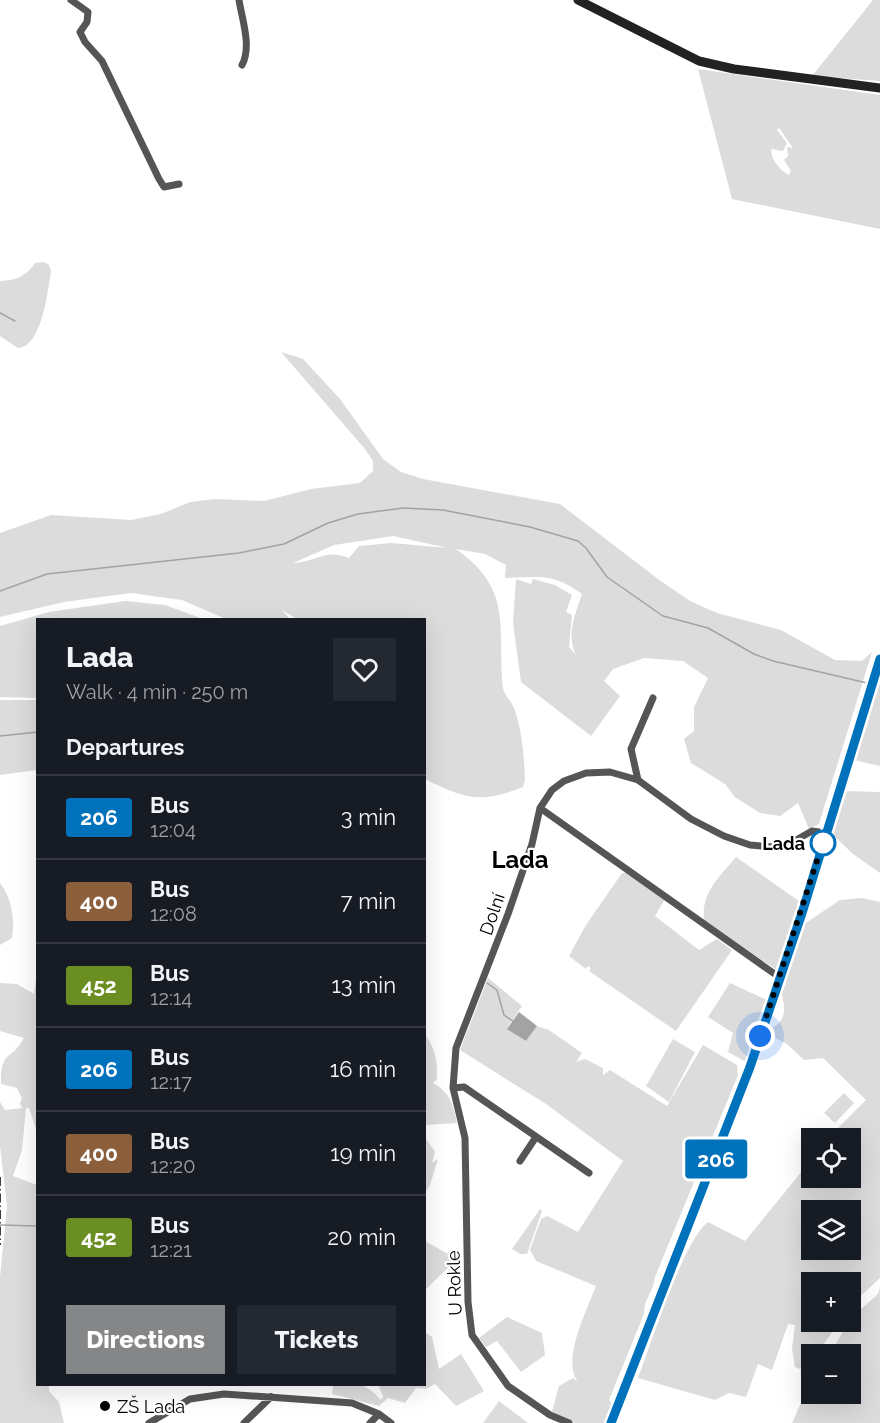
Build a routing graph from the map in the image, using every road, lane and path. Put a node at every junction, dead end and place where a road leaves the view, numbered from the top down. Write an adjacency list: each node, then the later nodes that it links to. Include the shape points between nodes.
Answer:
1 (71, 0): 6 (street, via 88,12 80,32 102,61 159,179 164,187)
2 (239, 0): 4 (street, via 246,40)
3 (578, 0): 5 (street, via 699,62)
4 (242, 65)
5 (880, 88)
6 (179, 184)
7 (880, 659): 11 (main road)
8 (653, 699): 9 (street, via 631,749)
9 (638, 780): 10 (street, Dolní, via 610,772 573,777 552,790); 11 (street, Dolní, via 691,819 750,845 782,848 812,831)
10 (540, 808): 12 (street); 13 (street, Dolní, via 508,914 456,1048)
11 (826, 833): 12 (main road)
12 (779, 977): 25 (main road, via 721,1146)
13 (453, 1088): 14 (street, via 464,1087); 17 (street, Dolní, via 465,1138)
14 (536, 1137): 15 (street); 16 (street)
15 (520, 1161)
16 (589, 1173)
17 (468, 1241): 24 (street, U Rokle, via 472,1335 508,1386 550,1415)
18 (271, 1397): 19 (street, via 352,1403); 20 (street, via 204,1396); 21 (street)
19 (379, 1414): 22 (street); 23 (street)
20 (149, 1423)
21 (244, 1423)
22 (370, 1423)
23 (392, 1423)
24 (569, 1423)
25 (611, 1423)

